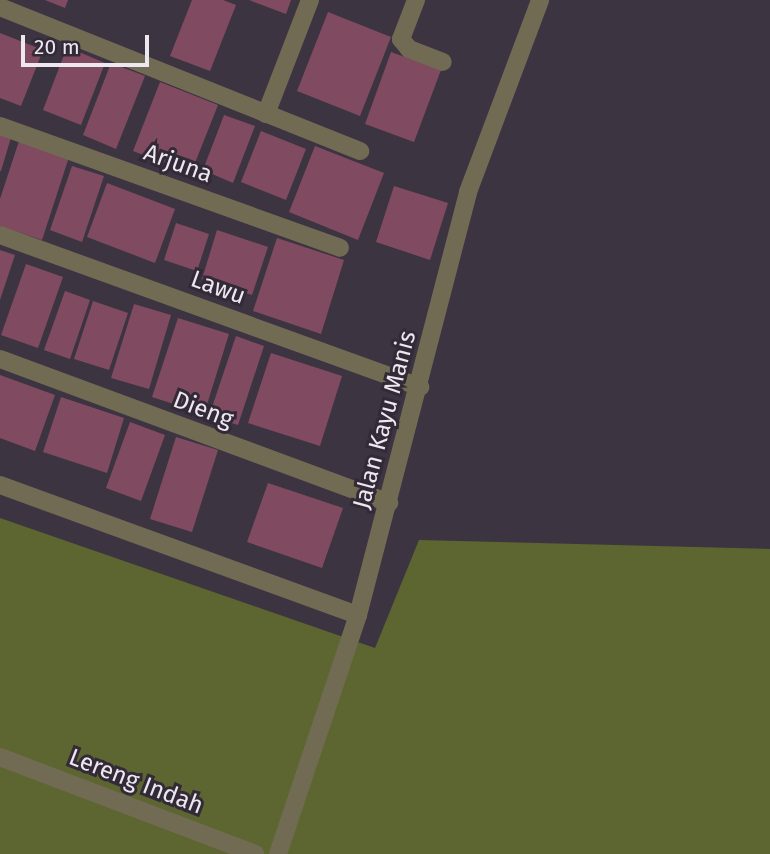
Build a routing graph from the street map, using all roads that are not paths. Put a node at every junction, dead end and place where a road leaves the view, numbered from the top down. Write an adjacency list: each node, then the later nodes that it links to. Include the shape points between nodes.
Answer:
1 (310, 0): 6 (street)
2 (416, 0): 5 (street, via 401,39 409,49)
3 (540, 0): 12 (street, Jalan Kayu Manis, via 468,192)
4 (0, 7): 6 (street)
5 (443, 62)
6 (266, 114): 8 (street)
7 (0, 126): 10 (street, Arjuna)
8 (360, 151)
9 (0, 235): 12 (street, Lawu)
10 (340, 248)
11 (0, 359): 14 (street, Dieng)
12 (420, 387): 14 (street, Jalan Kayu Manis)
13 (0, 485): 15 (street)
14 (389, 503): 15 (street, Jalan Kayu Manis)
15 (358, 615): 18 (street, Jalan Kayu Manis)
16 (0, 757): 17 (street, Lereng Indah)
17 (255, 854)
18 (278, 854)

